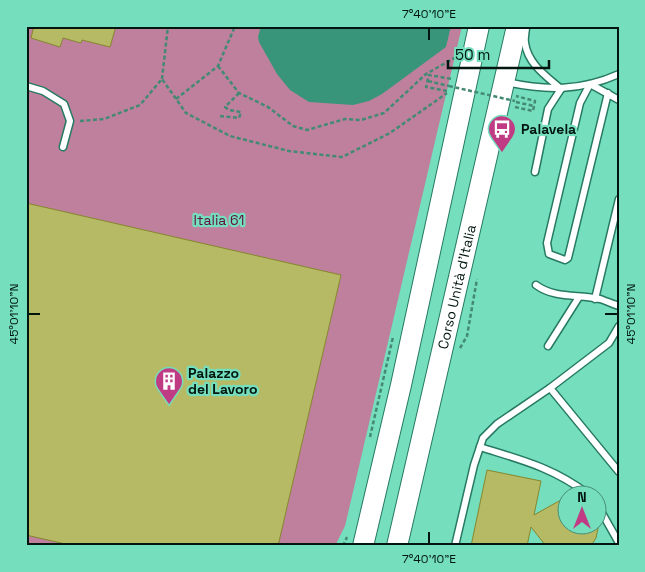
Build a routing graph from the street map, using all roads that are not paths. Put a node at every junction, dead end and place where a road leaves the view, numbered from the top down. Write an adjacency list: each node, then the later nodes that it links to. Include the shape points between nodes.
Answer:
1 (480, 26): 26 (main road)
2 (517, 26): 7 (main road, Corso Unità d'Italia)
3 (526, 26): 8 (lane, via 528,55 544,75)
4 (619, 74): 5 (lane)
5 (590, 84): 8 (lane); 9 (lane); 9 (lane, via 580,103 547,243 549,254 564,260 568,258)
6 (26, 86): 11 (lane, via 43,91 64,104 70,120)
7 (509, 88): 8 (lane); 27 (main road, Corso Unità d'Italia)
8 (562, 89): 12 (lane, via 548,110)
9 (608, 93): 10 (lane)
10 (619, 100)
11 (63, 147)
12 (534, 172)
13 (619, 199): 16 (lane)
14 (536, 285): 15 (lane, via 544,292)
15 (580, 297): 16 (lane); 19 (lane)
16 (594, 298): 17 (lane)
17 (619, 306)
18 (619, 326): 20 (lane, via 609,343)
19 (548, 346)
20 (550, 388): 21 (lane, via 497,424 483,438); 22 (lane)
21 (480, 447): 23 (lane, via 530,462); 28 (lane)
22 (619, 472)
23 (574, 484)
24 (608, 524): 25 (lane)
25 (619, 543)
26 (363, 546)
27 (397, 546)
28 (456, 546)

